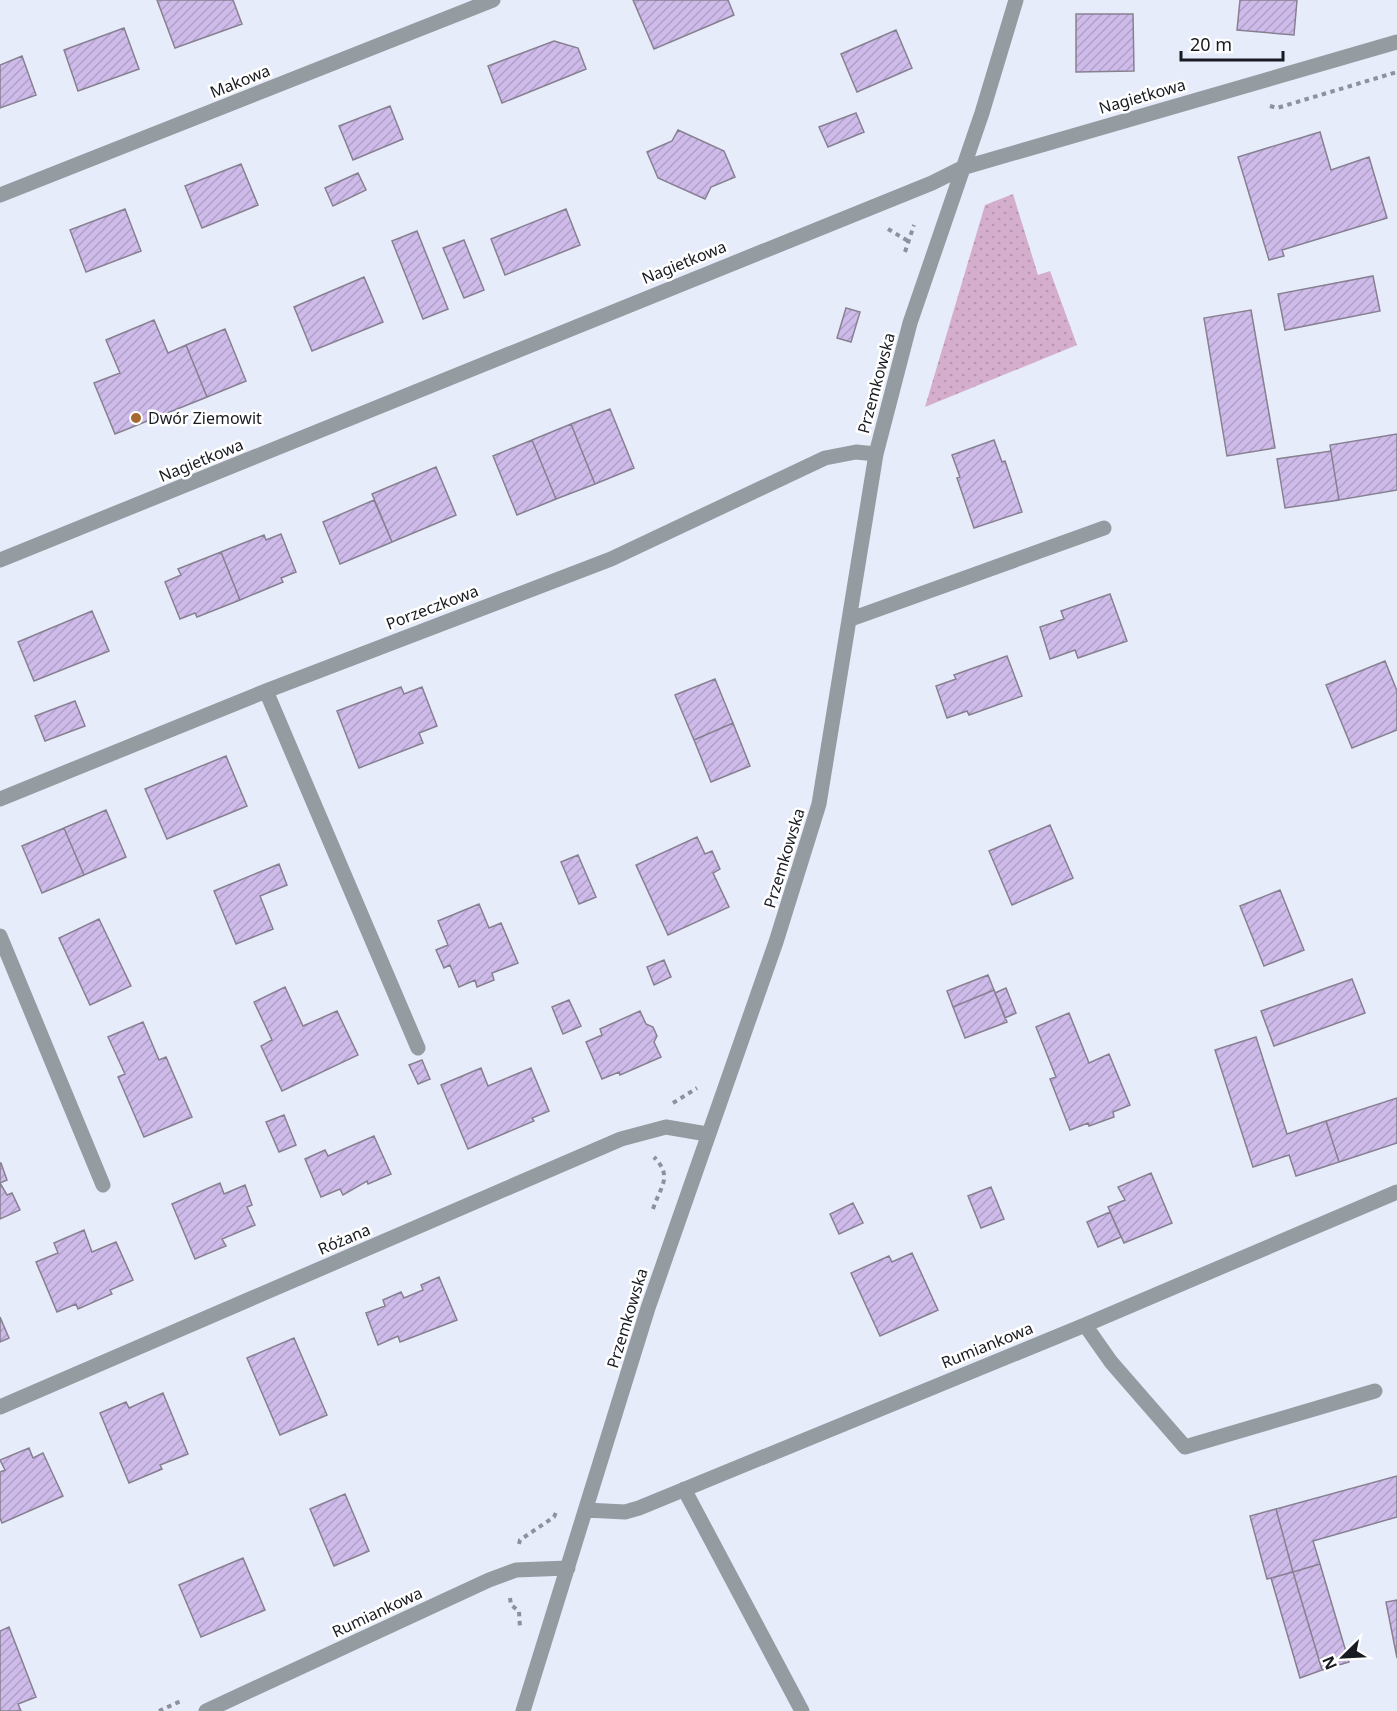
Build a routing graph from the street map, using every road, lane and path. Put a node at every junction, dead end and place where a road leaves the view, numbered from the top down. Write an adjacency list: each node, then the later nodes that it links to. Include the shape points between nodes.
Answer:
1 (493, 0): 7 (street, Makowa)
2 (1016, 0): 6 (street, Przemkowska)
3 (1397, 42): 6 (street, Nagietkowa)
4 (1397, 72): 5 (path, via 1277,108)
5 (1268, 105)
6 (962, 168): 10 (street, Przemkowska, via 910,323); 12 (street, Nagietkowa)
7 (0, 195)
8 (916, 222): 9 (path)
9 (903, 261)
10 (876, 454): 13 (street, Przemkowska); 14 (street, Porzeczkowa, via 856,452 825,458 611,559)
11 (1104, 528): 13 (street)
12 (0, 560)
13 (851, 618): 20 (street, Przemkowska, via 819,804 776,942)
14 (266, 691): 15 (street, Porzeczkowa); 17 (street)
15 (0, 799)
16 (0, 936): 21 (street)
17 (417, 1048)
18 (702, 1082): 19 (path, via 687,1096 674,1101)
19 (666, 1128): 20 (street, Różana); 23 (path, via 653,1156 666,1173); 26 (street, Różana, via 621,1139)
20 (707, 1134): 29 (street, Przemkowska)
21 (103, 1185)
22 (1397, 1191): 24 (street, Rumiankowa)
23 (652, 1213)
24 (1085, 1325): 25 (street, via 1111,1362 1185,1447); 27 (street, Rumiankowa)
25 (1375, 1391)
26 (0, 1407)
27 (684, 1489): 29 (street, Rumiankowa, via 625,1512); 35 (street)
28 (560, 1504): 31 (path, via 554,1517 520,1540)
29 (586, 1510): 30 (street, Przemkowska)
30 (568, 1568): 31 (street, Rumiankowa); 34 (street, Przemkowska)
31 (516, 1570): 32 (path, via 509,1593 511,1605 522,1618); 33 (street, Rumiankowa)
32 (519, 1634)
33 (206, 1711)
34 (523, 1711)
35 (802, 1711)

